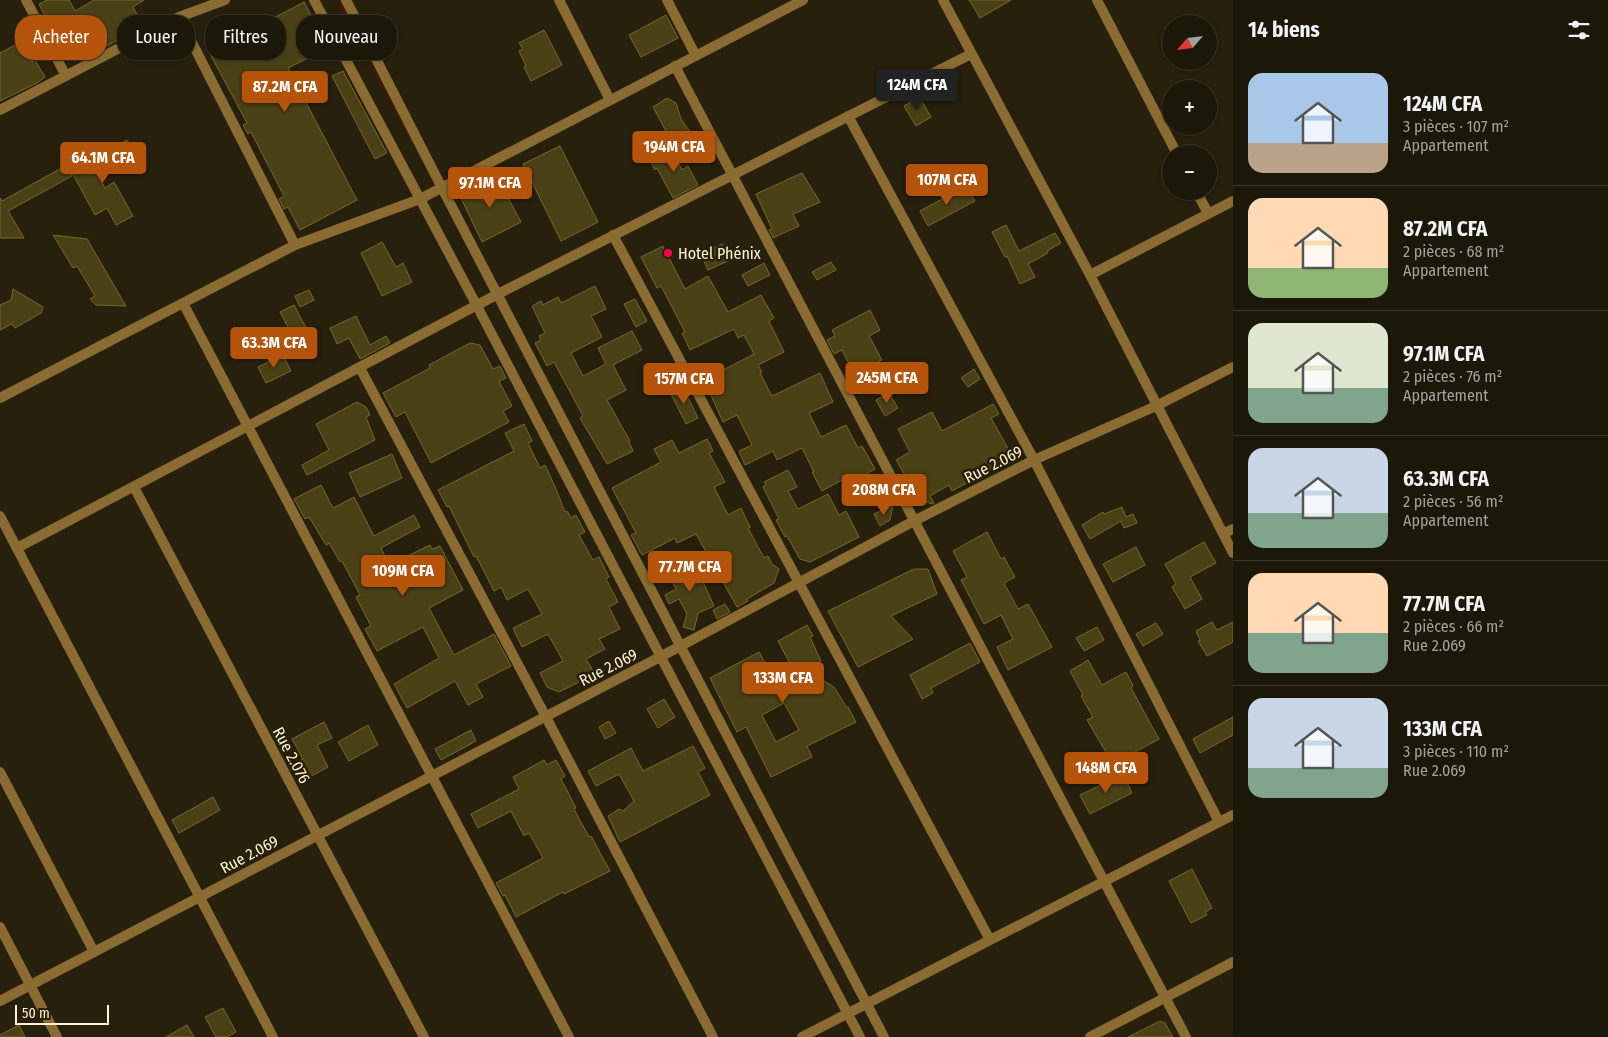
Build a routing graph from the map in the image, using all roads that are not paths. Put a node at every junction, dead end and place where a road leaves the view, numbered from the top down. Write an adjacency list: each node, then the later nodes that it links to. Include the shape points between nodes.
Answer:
1 (26, 0): 16 (street)
2 (225, 0): 10 (street)
3 (314, 0): 23 (street)
4 (346, 0): 22 (street)
5 (559, 0): 17 (street)
6 (667, 0): 14 (street)
7 (803, 0): 14 (street)
8 (942, 0): 13 (street)
9 (1096, 0): 20 (street)
10 (184, 15)
11 (195, 48): 28 (street)
12 (117, 49): 16 (street)
13 (971, 54): 19 (street); 29 (street)
14 (696, 56): 15 (street)
15 (675, 66): 17 (street); 21 (street)
16 (66, 76): 18 (street)
17 (610, 100): 22 (street)
18 (0, 110)
19 (848, 116): 21 (street); 38 (street)
20 (1172, 145)
21 (732, 175): 27 (street); 41 (street)
22 (442, 188): 23 (street); 30 (street)
23 (420, 199): 28 (street); 32 (street)
24 (1201, 200): 26 (street)
25 (1233, 201): 26 (street)
26 (1208, 214): 29 (street)
27 (613, 235): 30 (street); 46 (street)
28 (295, 245): 31 (street)
29 (1090, 275): 36 (street)
30 (498, 294): 32 (street); 47 (street)
31 (183, 303): 35 (street); 37 (street)
32 (477, 306): 34 (street); 48 (street)
33 (1233, 367): 36 (street, Rue 2.069)
34 (360, 368): 37 (street); 49 (street)
35 (0, 398)
36 (1156, 406): 38 (street, Rue 2.069); 43 (street)
37 (248, 426): 39 (street); 51 (street)
38 (1034, 460): 41 (street, Rue 2.069); 53 (street)
39 (134, 486): 44 (street); 54 (street, Rue 2.076)
40 (0, 516): 44 (street)
41 (914, 521): 46 (street, Rue 2.069); 55 (street)
42 (1233, 529): 43 (street)
43 (1223, 534): 45 (street)
44 (17, 548): 56 (street)
45 (1233, 553)
46 (799, 583): 47 (street, Rue 2.069); 58 (street)
47 (682, 647): 48 (street, Rue 2.069); 64 (street)
48 (660, 657): 49 (street, Rue 2.069); 65 (street)
49 (546, 717): 51 (street, Rue 2.069); 70 (street)
50 (0, 772): 59 (street)
51 (432, 776): 54 (street, Rue 2.069); 69 (street)
52 (1233, 815): 53 (street)
53 (1219, 822): 55 (street)
54 (318, 835): 56 (street, Rue 2.069); 68 (street, Rue 2.076)
55 (1104, 881): 58 (street); 62 (street)
56 (200, 897): 59 (street, Rue 2.069); 67 (street)
57 (0, 927): 61 (street)
58 (990, 940): 64 (street)
59 (94, 952): 61 (street, Rue 2.069)
60 (1233, 962): 62 (street)
61 (30, 985): 63 (street, Rue 2.069); 66 (street)
62 (1165, 998): 74 (street); 75 (street)
63 (0, 1001)
64 (867, 1004): 65 (street); 73 (street)
65 (847, 1013): 71 (street); 72 (street)
66 (57, 1037)
67 (273, 1037)
68 (424, 1037)
69 (569, 1037)
70 (713, 1037)
71 (802, 1037)
72 (860, 1037)
73 (884, 1037)
74 (1090, 1037)
75 (1186, 1037)

